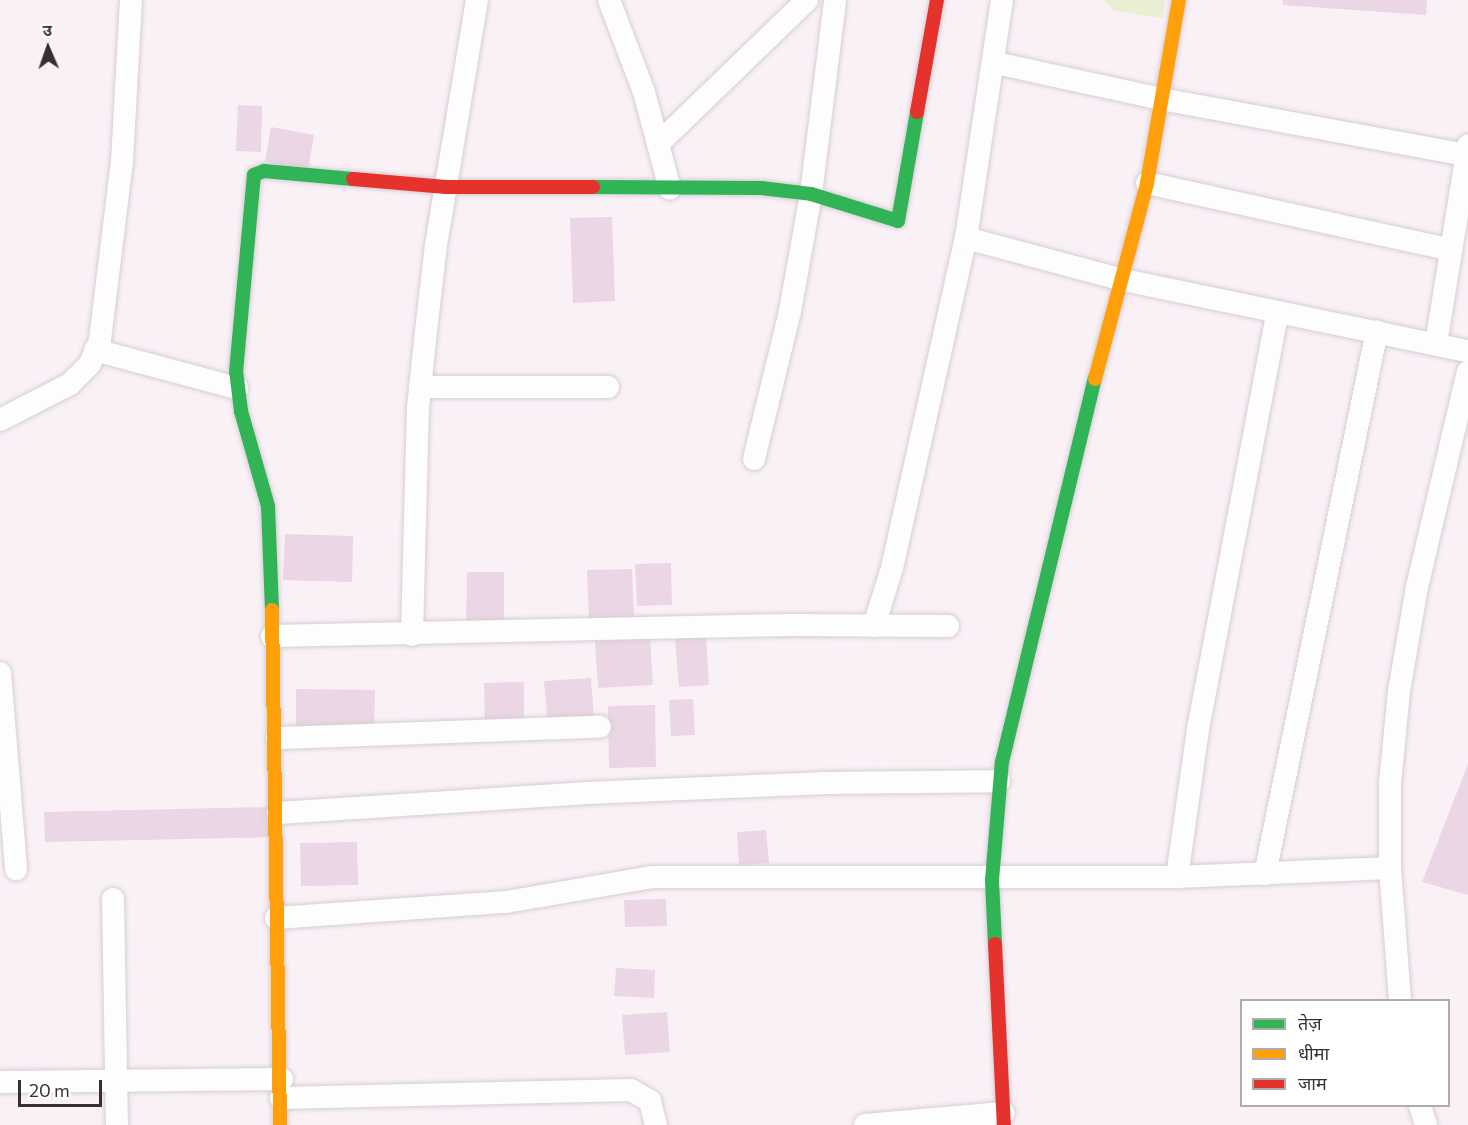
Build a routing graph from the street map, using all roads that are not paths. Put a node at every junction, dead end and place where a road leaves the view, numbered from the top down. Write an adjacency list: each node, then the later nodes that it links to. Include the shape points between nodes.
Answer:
1 (131, 0): 23 (street, via 122,161)
2 (477, 0): 14 (street)
3 (609, 0): 11 (street)
4 (807, 0): 11 (street)
5 (835, 0): 16 (street)
6 (937, 0): 16 (street, via 898,221)
7 (1002, 0): 9 (street)
8 (1179, 0): 10 (street)
9 (996, 63): 10 (street); 17 (street)
10 (1161, 99): 12 (street); 13 (street)
11 (659, 143): 15 (street)
12 (1467, 150): 18 (street)
13 (1147, 183): 18 (street); 19 (street)
14 (446, 187): 15 (street); 26 (street); 28 (street, via 264,171 254,175)
15 (670, 189): 16 (street, via 760,188)
16 (811, 194): 30 (street, via 790,311)
17 (966, 238): 19 (street); 31 (street, via 892,568)
18 (1451, 250): 22 (street)
19 (1119, 279): 20 (street); 38 (street)
20 (1277, 313): 21 (street); 43 (street, via 1198,729)
21 (1377, 331): 22 (street); 42 (street)
22 (1436, 344): 24 (street)
23 (95, 350): 28 (street); 29 (street, via 90,364 70,384)
24 (1468, 351)
25 (1468, 372): 40 (street, via 1417,587 1399,691 1390,784)
26 (420, 387): 27 (street); 33 (street)
27 (608, 387)
28 (237, 388): 34 (street, via 268,507)
29 (0, 420)
30 (754, 459)
31 (874, 626): 32 (street); 33 (street)
32 (948, 626)
33 (412, 635): 34 (street)
34 (272, 636): 37 (street)
35 (0, 673): 41 (street)
36 (600, 727): 37 (street)
37 (277, 738): 39 (street)
38 (999, 781): 39 (street, via 599,792); 44 (street)
39 (278, 813): 46 (street)
40 (1390, 868): 42 (street); 47 (street)
41 (16, 869)
42 (1265, 874): 43 (street)
43 (1177, 878): 44 (street)
44 (992, 880): 46 (street, via 652,877 506,902); 52 (street)
45 (113, 899): 48 (street)
46 (276, 918): 50 (street)
47 (1400, 999)
48 (118, 1081): 49 (street); 50 (street); 53 (street)
49 (0, 1082)
50 (281, 1089): 54 (street); 55 (street, via 631,1090 650,1101)
51 (1420, 1107): 57 (street)
52 (1003, 1119): 56 (street)
53 (117, 1125)
54 (280, 1125)
55 (656, 1125)
56 (865, 1125)
57 (1426, 1125)

